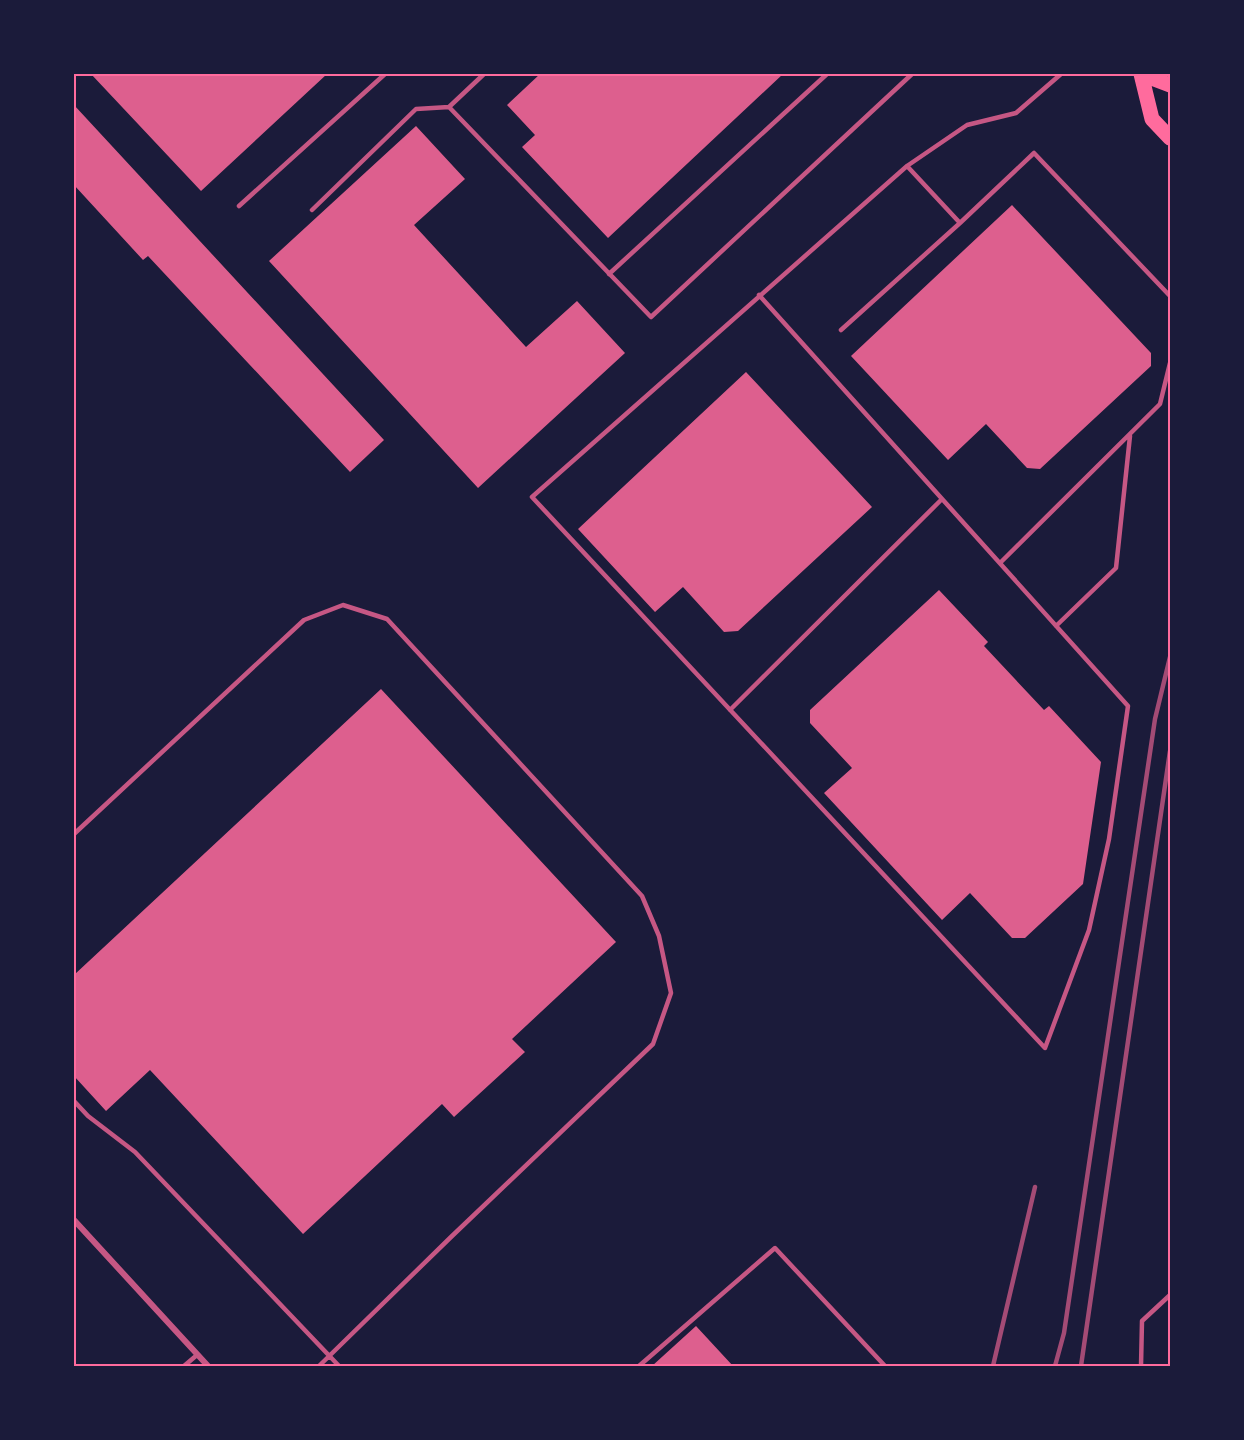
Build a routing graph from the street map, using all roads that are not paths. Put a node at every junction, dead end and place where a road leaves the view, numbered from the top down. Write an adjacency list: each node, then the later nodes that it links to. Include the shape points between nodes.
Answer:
1 (385, 74): 10 (lane)
2 (484, 74): 7 (lane)
3 (827, 74): 13 (lane)
4 (912, 74): 13 (lane, via 651,317)
5 (1061, 74): 9 (lane, via 1016,113 967,125)
6 (1170, 84): 8 (main road, via 1141,74 1152,119)
7 (449, 107): 11 (lane, via 416,109); 13 (lane)
8 (1170, 138)
9 (907, 166): 12 (lane); 14 (lane)
10 (239, 206)
11 (312, 210)
12 (960, 223): 15 (lane, via 1034,153); 16 (lane)
13 (609, 274)
14 (759, 295): 19 (lane); 22 (lane, via 532,497)
15 (1170, 296)
16 (841, 330)
17 (1170, 363): 18 (lane, via 1160,404)
18 (1130, 434): 20 (lane); 21 (lane, via 1116,568)
19 (942, 500): 20 (lane); 22 (lane)
20 (1000, 563): 21 (lane)
21 (1056, 626): 22 (lane, via 1128,706 1108,839 1089,930 1045,1048)
22 (730, 710)
23 (74, 834): 28 (lane, via 304,620 343,605 387,619 642,896 659,936 671,993 653,1044)
24 (74, 1101): 28 (lane, via 135,1152)
25 (74, 1221): 27 (street)
26 (1170, 1295): 35 (lane, via 1142,1322)
27 (197, 1355): 29 (lane); 30 (street)
28 (330, 1356): 31 (lane); 32 (lane)
29 (184, 1366)
30 (208, 1366)
31 (319, 1366)
32 (339, 1366)
33 (639, 1366): 34 (lane, via 775,1248)
34 (885, 1366)
35 (1141, 1366)

